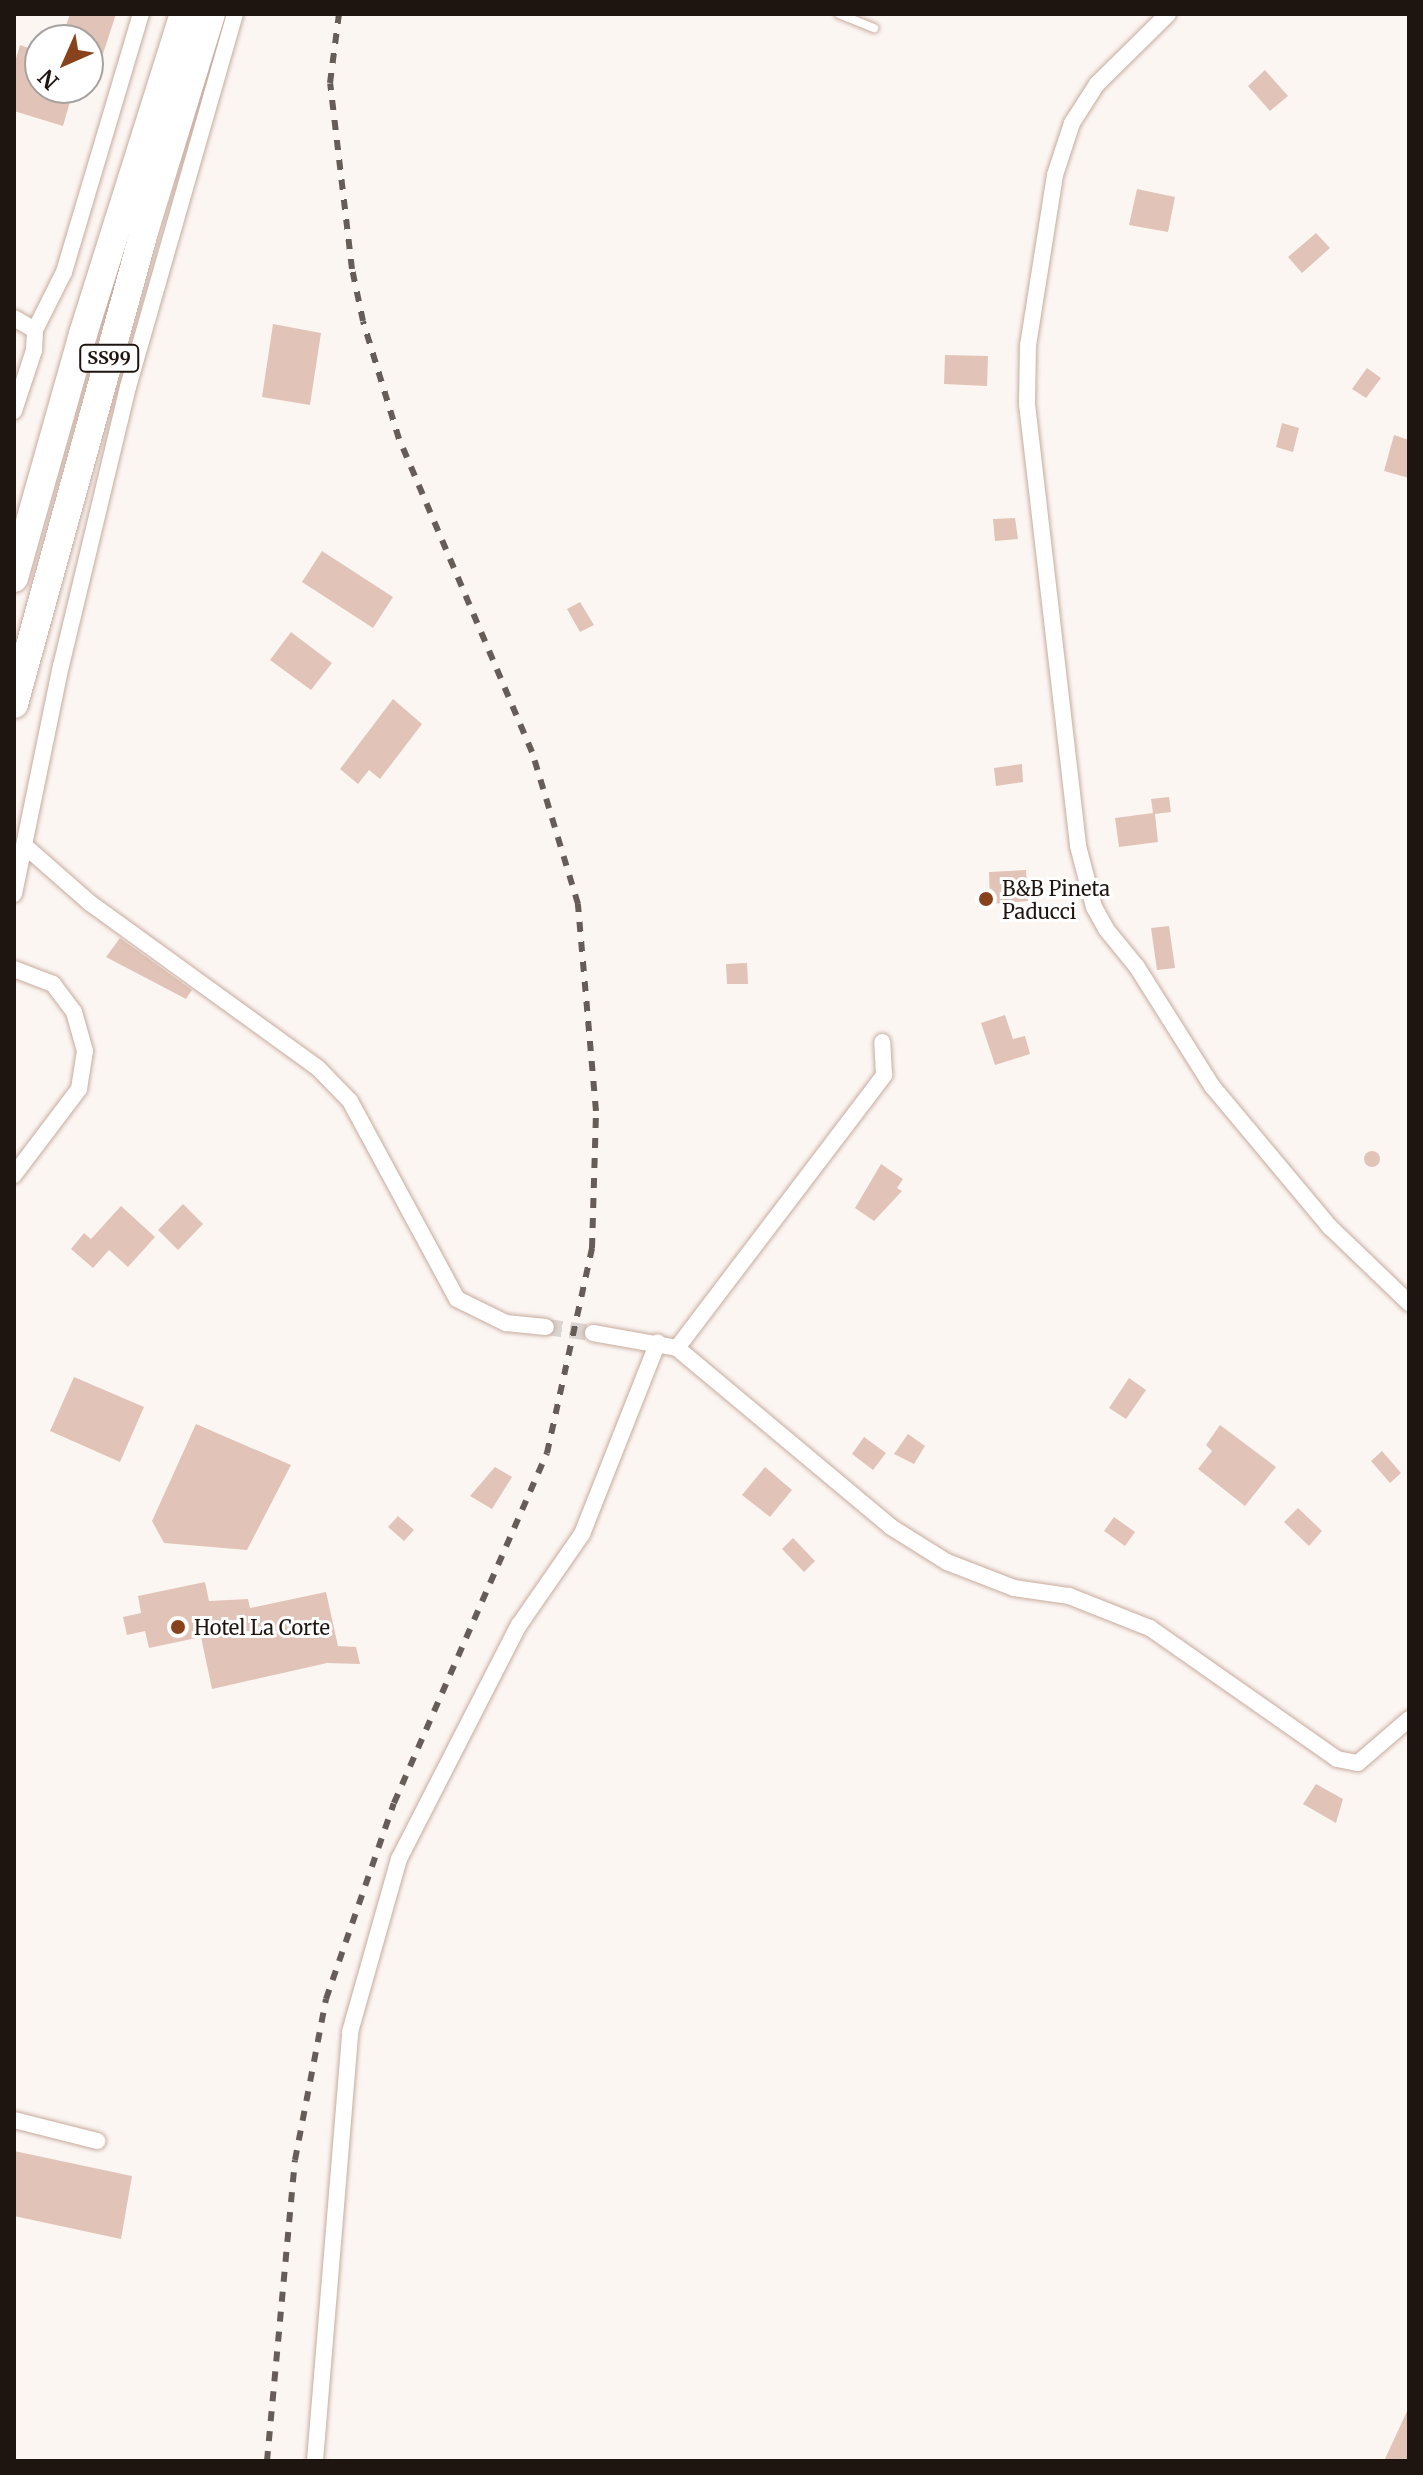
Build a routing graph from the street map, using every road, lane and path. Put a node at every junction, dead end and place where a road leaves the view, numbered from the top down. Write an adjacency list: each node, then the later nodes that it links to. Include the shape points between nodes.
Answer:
1 (141, 14): 9 (street, via 64,272)
2 (184, 14): 11 (highway, SS99, via 83,334)
3 (211, 14): 12 (highway, SS99, via 143,235)
4 (235, 14): 13 (street, via 128,387 61,666)
5 (839, 14): 7 (lane)
6 (1168, 14): 18 (street, via 1097,84 1072,123 1055,175 1028,345 1027,404 1078,846 1094,907 1106,929 1137,967 1212,1086 1330,1227)
7 (874, 28)
8 (14, 318): 9 (street)
9 (35, 330): 10 (street, via 34,350)
10 (14, 411)
11 (14, 578)
12 (14, 704)
13 (25, 846): 14 (street); 19 (street, via 90,903 318,1068 350,1101 457,1299 506,1323)
14 (14, 894)
15 (14, 969): 17 (street, via 53,984 74,1012 85,1051 79,1089)
16 (882, 1042): 22 (street, via 884,1075)
17 (14, 1175)
18 (1409, 1303)
19 (546, 1327)
20 (593, 1333): 21 (street)
21 (658, 1342): 22 (street); 26 (street, via 582,1534 511,1639 399,1859 350,2032)
22 (677, 1348): 23 (street, via 891,1527 947,1562 1014,1588 1069,1596 1150,1628 1337,1759 1358,1763)
23 (1409, 1719)
24 (14, 2120): 25 (street)
25 (97, 2141)
26 (315, 2461)

